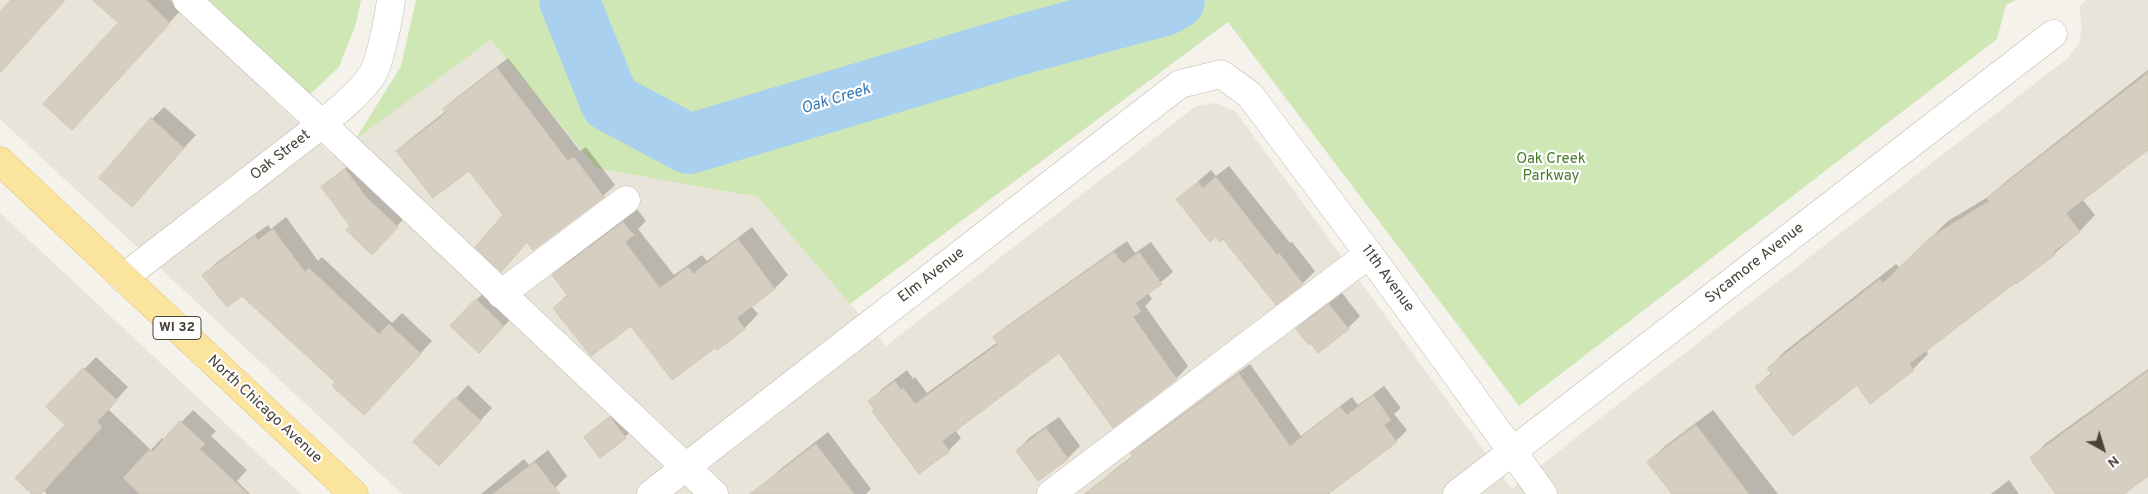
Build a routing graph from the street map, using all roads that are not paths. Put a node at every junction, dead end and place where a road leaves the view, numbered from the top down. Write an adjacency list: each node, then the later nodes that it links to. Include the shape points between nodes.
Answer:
1 (187, 0): 5 (street)
2 (391, 0): 5 (street, Oak Street, via 373,74)
3 (2053, 34): 11 (street, Sycamore Avenue)
4 (1221, 74): 8 (street, 11th Avenue, via 1250,95); 12 (street, Elm Avenue, via 1180,84)
5 (322, 124): 9 (street, Oak Street); 10 (street)
6 (0, 162): 9 (main road, North Chicago Avenue / WI 32)
7 (626, 200): 10 (street)
8 (1369, 254): 11 (street, 11th Avenue); 16 (street)
9 (122, 278): 13 (main road, North Chicago Avenue / WI 32)
10 (501, 294): 12 (street)
11 (1511, 452): 17 (street, Sycamore Avenue); 18 (street, 11th Avenue)
12 (686, 468): 14 (street, Elm Avenue); 15 (street)
13 (354, 494)
14 (651, 494)
15 (714, 494)
16 (1051, 494)
17 (1457, 494)
18 (1543, 494)

